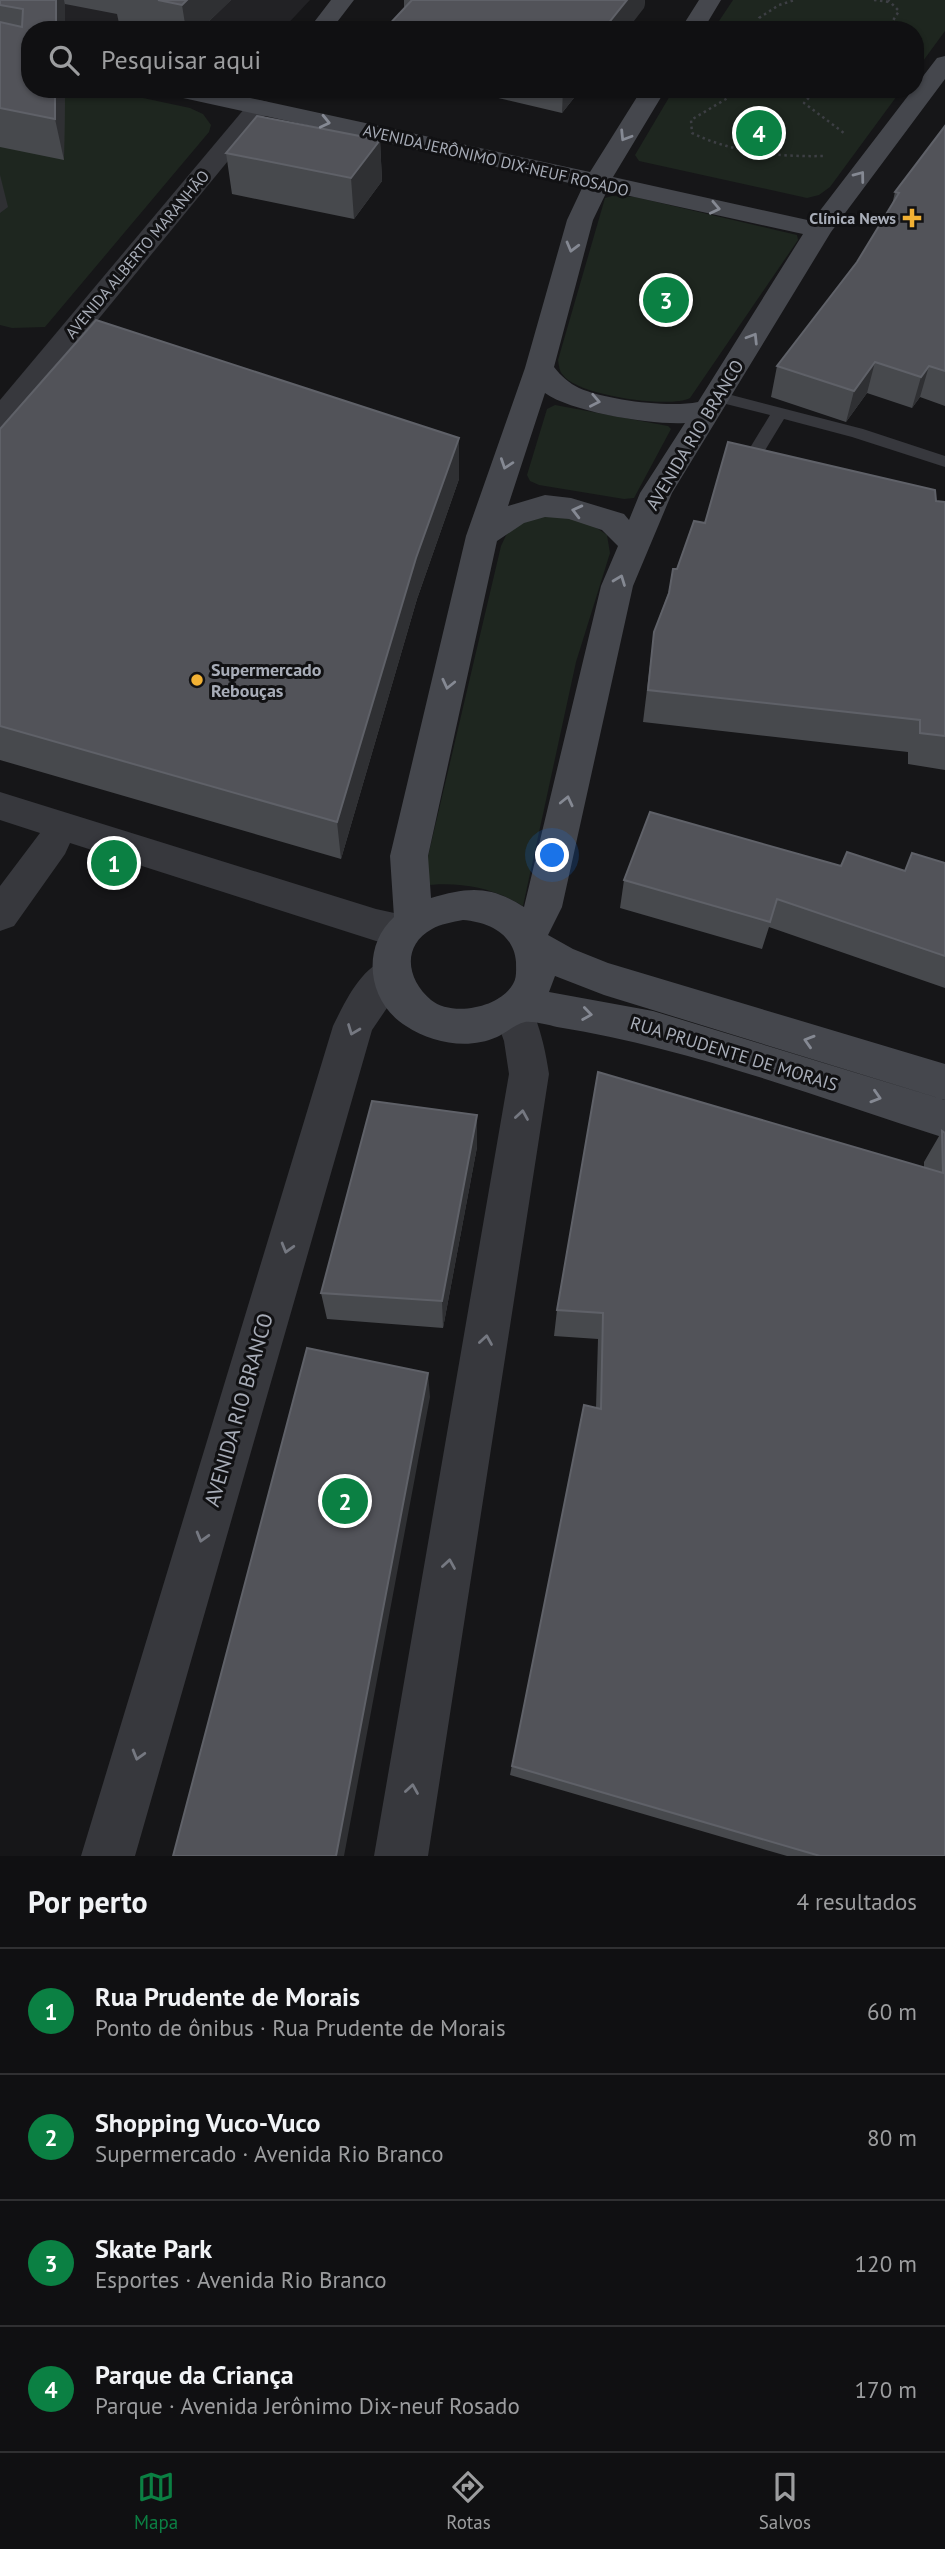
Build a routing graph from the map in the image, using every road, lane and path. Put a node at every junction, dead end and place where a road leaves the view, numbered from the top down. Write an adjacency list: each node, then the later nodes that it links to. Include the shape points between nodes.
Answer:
1 (343, 0): 6 (main road)
2 (710, 0): 7 (main road)
3 (795, 0): 8 (path, via 779,5)
4 (874, 0): 5 (path)
5 (889, 1): 9 (path, via 899,11)
6 (326, 21)
7 (697, 21)
8 (759, 21)
9 (893, 21)
10 (945, 63): 11 (main road, AVENIDA RIO BRANCO, one-way to 10)
11 (924, 91)
12 (262, 98): 25 (street, AVENIDA ALBERTO MARANHÃO)
13 (277, 98): 20 (main road, AVENIDA JERÔNIMO DIX-NEUF ROSADO)
14 (648, 98): 20 (main road, one-way to 20)
15 (728, 98): 19 (path, via 691,120 692,133 707,142 800,158)
16 (809, 98): 18 (path, via 804,103 841,128)
17 (919, 98): 21 (main road, AVENIDA RIO BRANCO, one-way to 17)
18 (847, 138)
19 (833, 156)
20 (601, 175): 21 (main road, AVENIDA JERÔNIMO DIX-NEUF ROSADO); 22 (main road, one-way to 22, via 580,220)
21 (825, 222): 23 (main road, AVENIDA RIO BRANCO, one-way to 21)
22 (539, 368): 23 (main road, one-way to 23, via 566,394 668,416 688,415); 28 (main road, one-way to 28)
23 (712, 402): 24 (lane); 29 (main road, AVENIDA RIO BRANCO, via 656,493)
24 (780, 412): 26 (lane); 27 (lane)
25 (0, 419)
26 (750, 461)
27 (945, 461)
28 (482, 536): 29 (main road, one-way to 28, via 613,522 545,506 513,515); 34 (main road, one-way to 34, via 410,856)
29 (634, 544): 35 (main road, AVENIDA RIO BRANCO, one-way to 29, via 543,907 617,586)
30 (0, 806): 34 (street, via 376,925)
31 (0, 828): 32 (street)
32 (51, 844): 33 (street); 36 (street, via 365,942 379,950)
33 (0, 915)
34 (408, 925): 35 (main road, via 440,906 485,906 506,915); 36 (main road, via 392,948)
35 (530, 940): 37 (main road, via 537,966 533,987); 38 (main road, RUA PRUDENTE DE MORAIS, one-way to 35, via 604,978 559,961)
36 (390, 971): 37 (main road, via 394,989 428,1020 452,1026 478,1025 501,1018); 40 (street, AVENIDA RIO BRANCO, one-way to 40, via 353,1026)
37 (516, 1007): 39 (main road, RUA PRUDENTE DE MORAIS, one-way to 39, via 653,1028); 41 (street, one-way to 37, via 529,1074)
38 (945, 1082)
39 (945, 1119)
40 (108, 1856)
41 (401, 1856)

